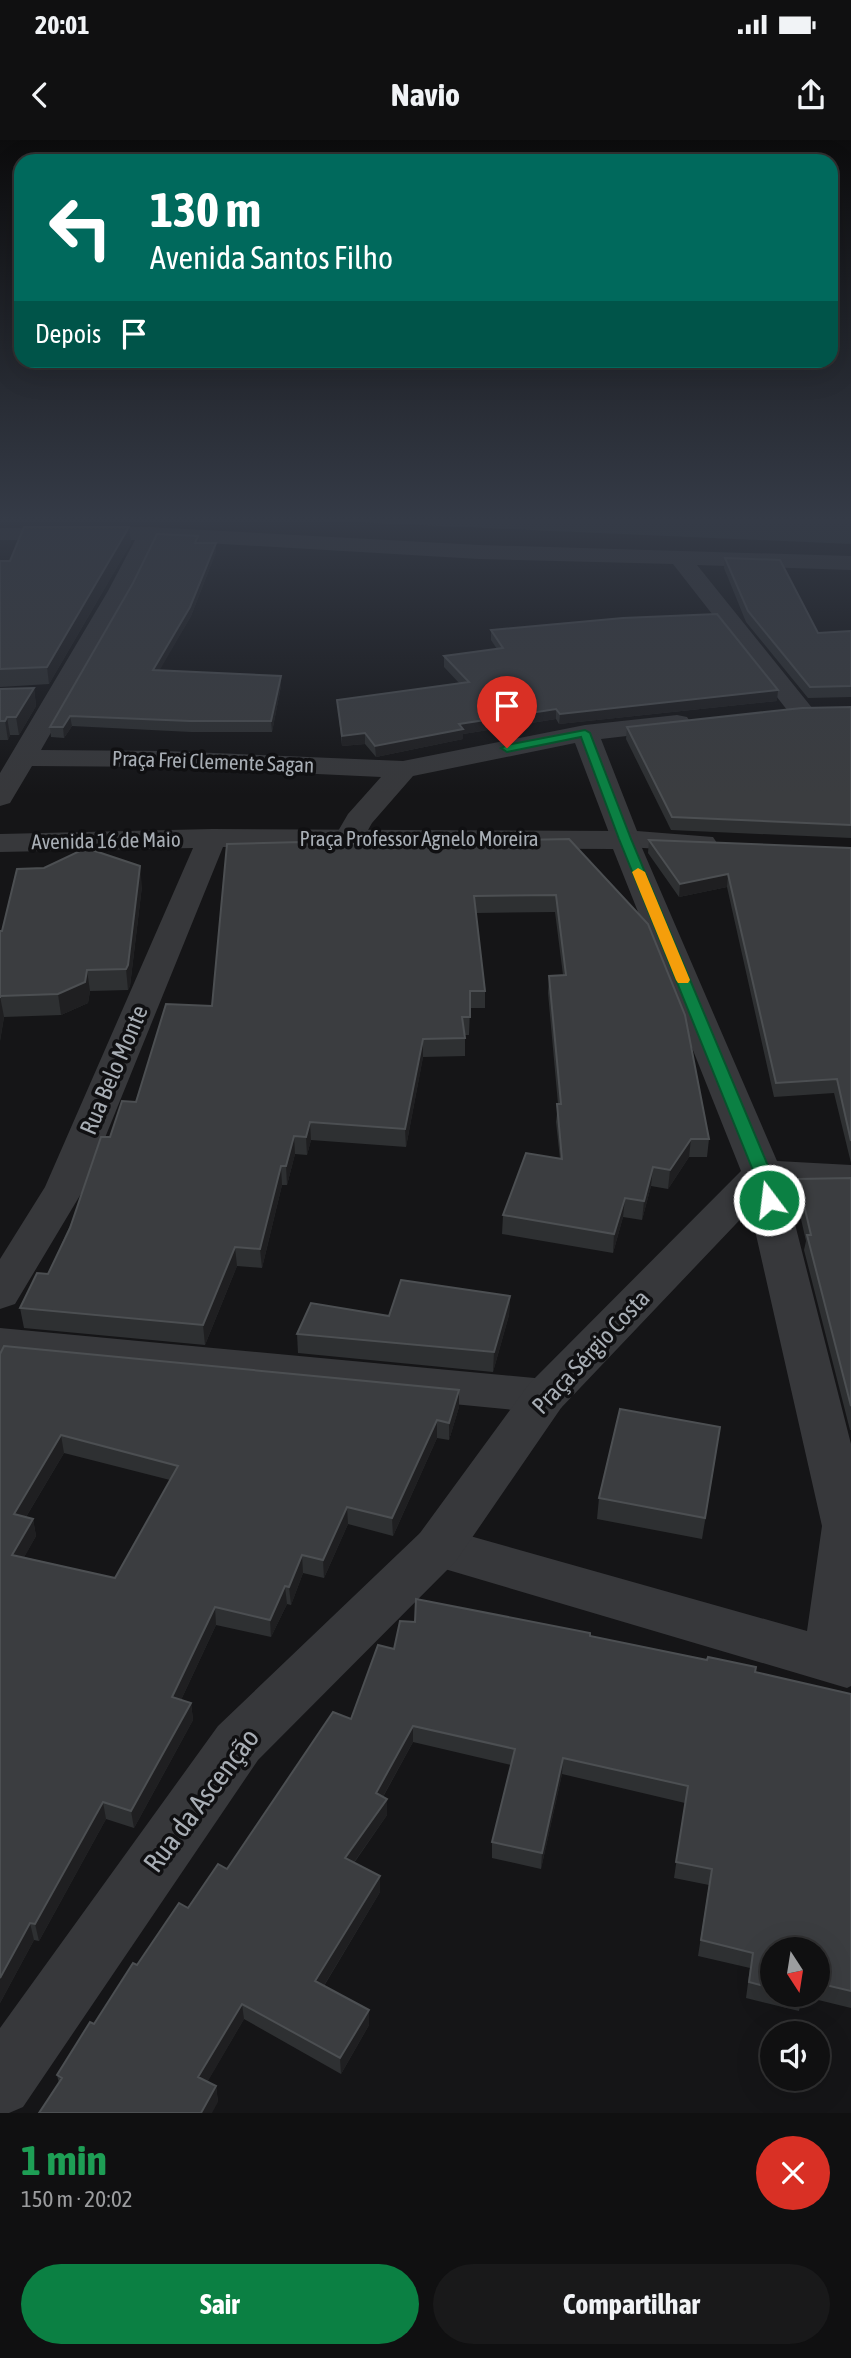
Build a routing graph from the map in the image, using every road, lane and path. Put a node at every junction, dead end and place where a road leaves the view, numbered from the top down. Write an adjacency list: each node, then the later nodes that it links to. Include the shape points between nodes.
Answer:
1 (106, 611): 6 (street, via 46,696)
2 (721, 611): 3 (street)
3 (799, 710)
4 (707, 720): 5 (street, Praça Frei Clemente Sagan)
5 (585, 733): 7 (street, Praça Frei Clemente Sagan); 11 (street)
6 (22, 758): 7 (street, Praça Frei Clemente Sagan, via 167,758); 8 (street)
7 (403, 769): 10 (street)
8 (0, 797)
9 (212, 838): 10 (street, Praça Professor Agnelo Moreira); 12 (street, Avenida 16 de Maio); 16 (street, Rua Belo Monte, via 65,1187)
10 (349, 838): 11 (street, Praça Professor Agnelo Moreira)
11 (625, 839): 13 (street, Praça Professor Agnelo Moreira); 14 (street)
12 (0, 843)
13 (731, 844)
14 (762, 1173): 15 (street); 18 (street, Praça Sérgio Costa); 19 (street)
15 (851, 1177)
16 (0, 1294)
17 (0, 1345): 18 (street)
18 (545, 1396): 20 (street, Praça Sérgio Costa)
19 (849, 1526): 21 (street, via 830,1653)
20 (438, 1547): 21 (street); 22 (street, Rua da Ascenção, via 238,1743)
21 (836, 1662)
22 (0, 2084)

